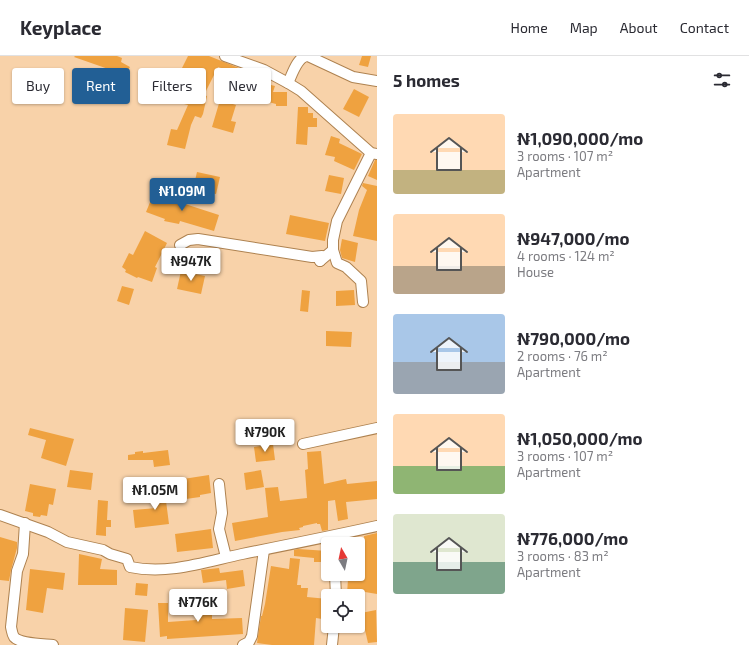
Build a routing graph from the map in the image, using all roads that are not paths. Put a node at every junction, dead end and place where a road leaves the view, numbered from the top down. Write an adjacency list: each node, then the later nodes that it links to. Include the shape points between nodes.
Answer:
1 (225, 56): 4 (street, via 264,70)
2 (307, 56): 3 (street, via 353,76); 4 (street, via 300,60)
3 (377, 81)
4 (288, 83): 5 (street, via 301,91)
5 (374, 154): 7 (street, via 337,221)
6 (180, 245): 7 (street, via 198,239 312,257 322,256 320,261)
7 (333, 250): 8 (street, via 337,263 346,267 361,281)
8 (363, 302)
9 (377, 428): 10 (street)
10 (303, 444)
11 (219, 484): 18 (street, via 222,514 219,529)
12 (0, 515): 13 (street)
13 (25, 524): 18 (street, via 67,542 103,550 127,560 130,567 143,570 197,565); 20 (street, via 23,554 17,572 11,627 14,637)
14 (377, 526): 15 (street)
15 (342, 537)
16 (321, 541): 17 (street)
17 (264, 550): 18 (street); 22 (street, via 252,636)
18 (226, 558)
19 (333, 633): 23 (street)
20 (29, 644): 21 (street)
21 (53, 645)
22 (243, 645)
23 (332, 645)

